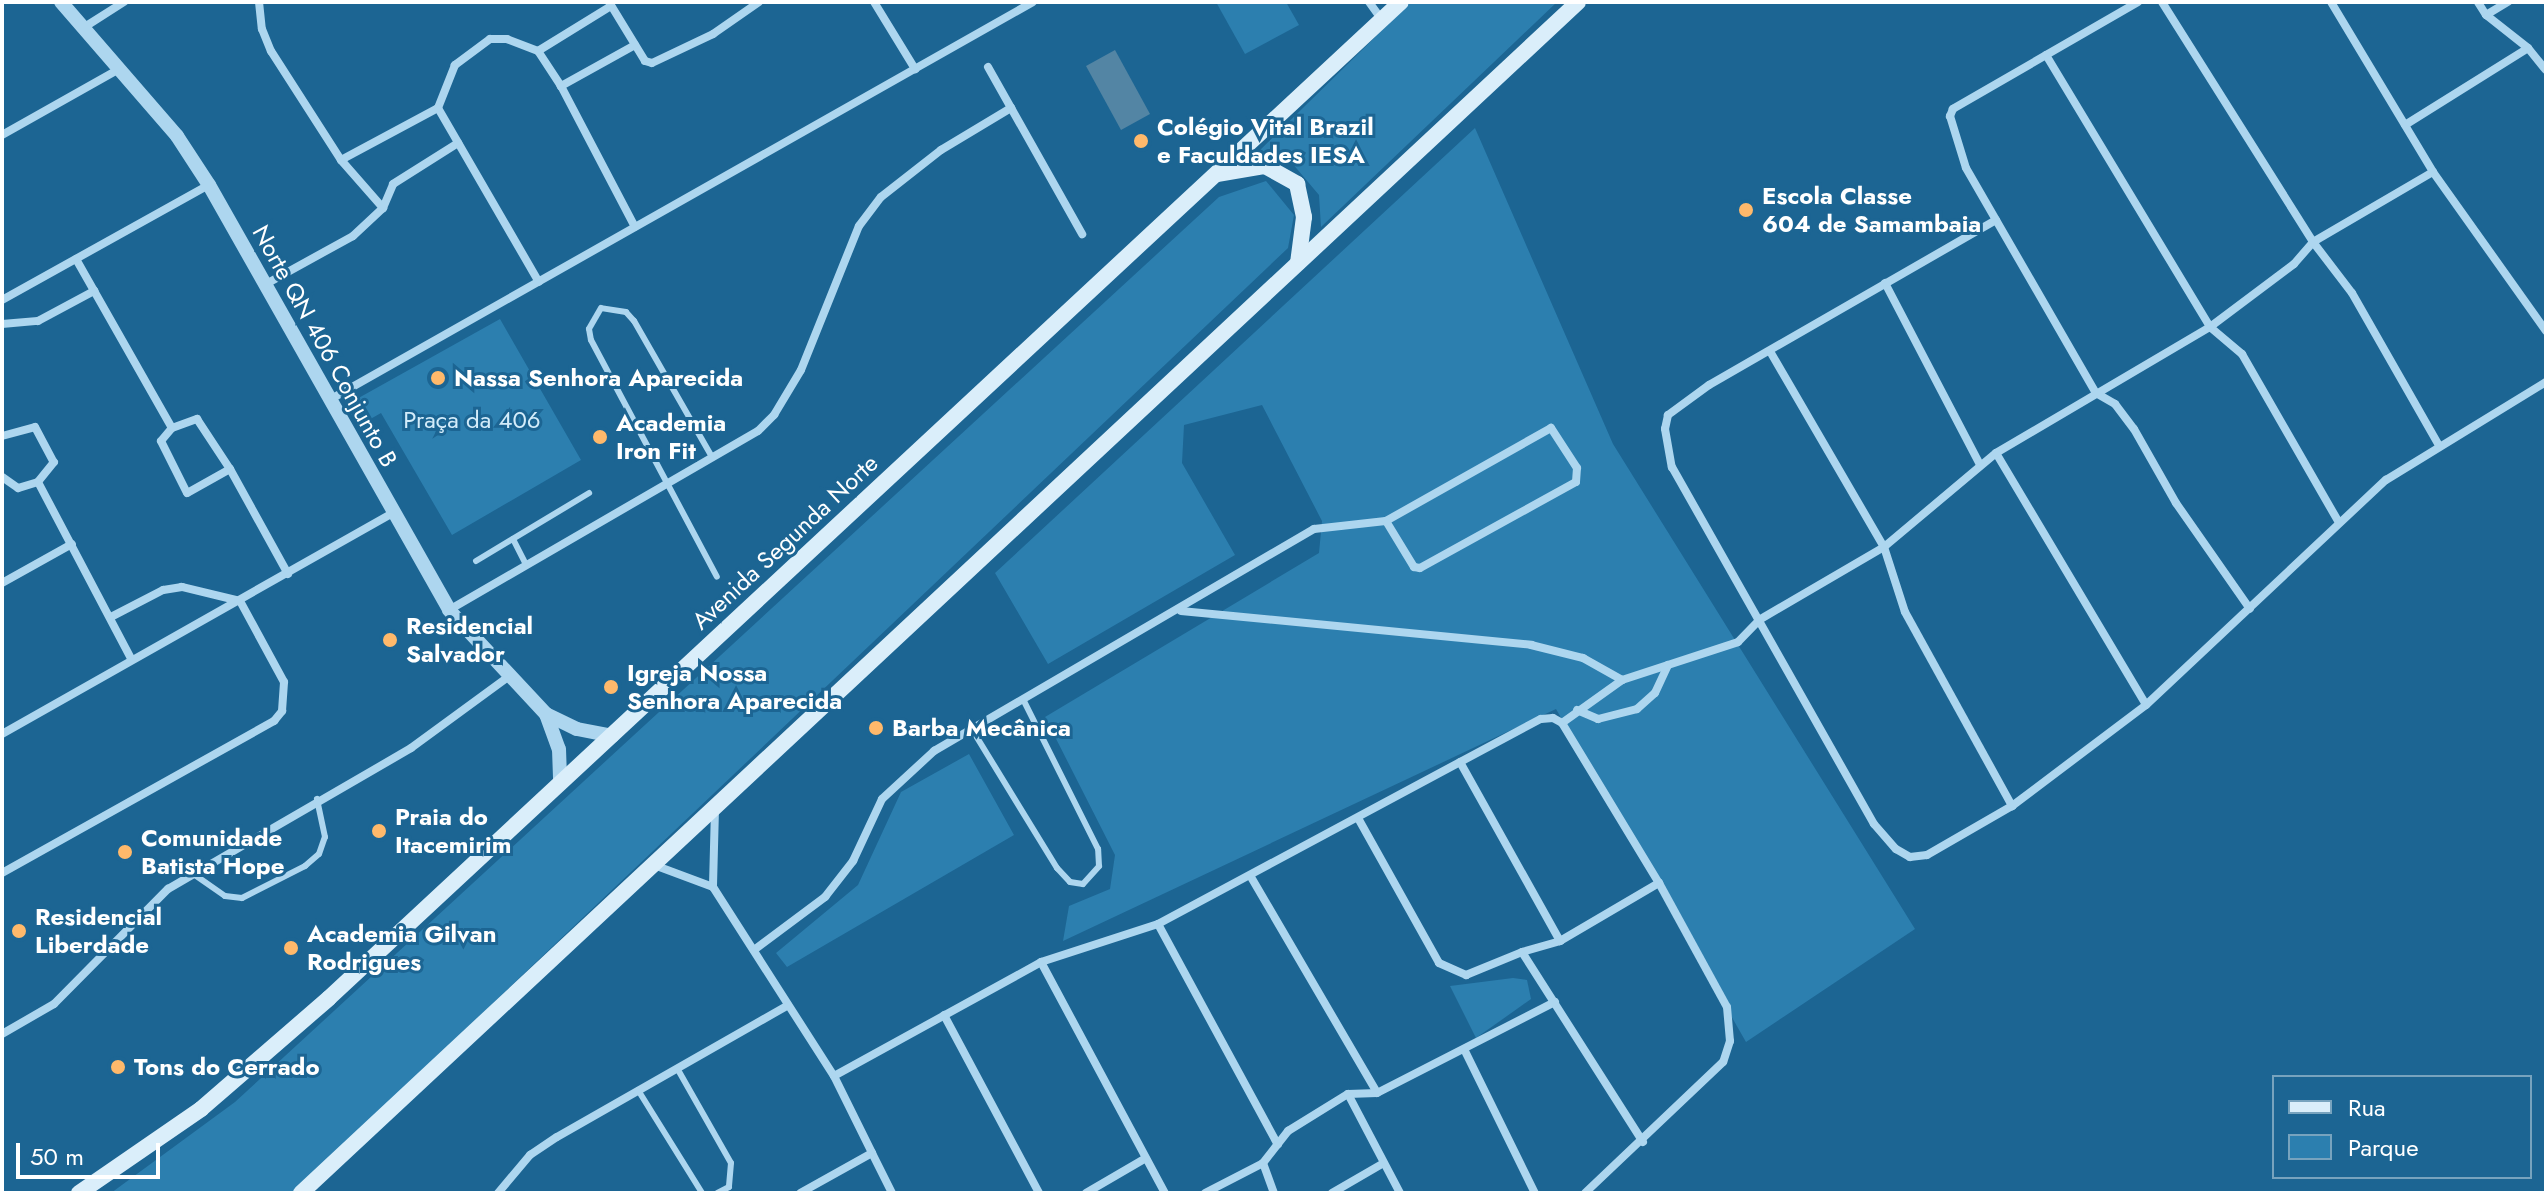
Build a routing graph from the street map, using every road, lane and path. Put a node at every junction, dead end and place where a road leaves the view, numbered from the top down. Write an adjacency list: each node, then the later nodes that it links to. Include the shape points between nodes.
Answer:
1 (61, 2): 20 (street, Norte QN 406 Conjunto B)
2 (124, 2): 20 (street)
3 (759, 2): 21 (street, via 713,34 652,63)
4 (874, 2): 27 (street)
5 (1007, 2): 17 (street)
6 (1033, 2): 17 (street)
7 (1369, 2): 19 (street)
8 (1401, 2): 19 (main road, Avenida Segunda Norte)
9 (1578, 2): 45 (main road)
10 (2138, 2): 24 (street)
11 (2162, 2): 43 (street)
12 (2331, 2): 32 (street)
13 (2478, 2): 18 (street)
14 (2508, 2): 18 (street)
15 (264, 3): 35 (street, via 262,29 271,51)
16 (610, 4): 21 (street); 23 (street)
17 (1013, 13): 27 (street)
18 (2486, 15): 22 (street)
19 (1382, 20): 37 (main road, Avenida Segunda Norte)
20 (83, 28): 26 (street, Norte QN 406 Conjunto B)
21 (635, 45): 29 (street)
22 (2528, 48): 28 (street); 32 (street)
23 (538, 51): 29 (street); 30 (street, via 507,39 490,39 455,65)
24 (2046, 55): 40 (street, via 1953,109 1950,116 1966,168); 52 (street)
25 (988, 67): 31 (street)
26 (119, 69): 33 (street); 38 (street, Norte QN 406 Conjunto B, via 177,136)
27 (915, 69): 41 (street)
28 (2546, 70)
29 (561, 86): 41 (street)
30 (438, 108): 34 (street); 35 (street)
31 (1011, 108): 42 (street); 62 (street, via 941,150 881,197 859,226 788,394 758,431)
32 (2405, 125): 36 (street)
33 (2, 135)
34 (458, 143): 39 (street, via 393,184); 46 (street)
35 (341, 160): 39 (street)
36 (2433, 172): 43 (street); 53 (street)
37 (1214, 174): 45 (main road, via 1265,166 1297,184 1304,217); 97 (main road, Avenida Segunda Norte)
38 (209, 185): 44 (street); 48 (street, Norte QN 406 Conjunto B)
39 (383, 208): 48 (street, via 353,236)
40 (1996, 220): 47 (street); 56 (street)
41 (635, 227): 46 (street)
42 (1082, 234)
43 (2313, 242): 52 (street, via 2294,264); 60 (street, via 2352,293)
44 (76, 259): 49 (street); 50 (street)
45 (1298, 263): 101 (main road, via 787,744)
46 (539, 282): 57 (street)
47 (1885, 283): 54 (street); 63 (street)
48 (266, 284): 57 (street, Norte QN 406 Conjunto B)
49 (94, 291): 51 (street, via 38,321); 58 (street)
50 (2, 300)
51 (2, 324)
52 (2210, 327): 56 (street); 71 (street, via 2226,335 2242,354)
53 (2546, 331)
54 (1771, 353): 74 (street); 85 (street, via 1680,404 1668,415 1665,429 1672,467)
55 (2546, 382): 60 (street)
56 (2096, 393): 61 (street); 81 (street, via 2115,404 2134,429 2176,503)
57 (331, 399): 69 (street, Norte QN 406 Conjunto B)
58 (172, 428): 64 (street, via 200,421); 64 (street, via 161,446 183,491 192,492)
59 (2, 436): 66 (street, via 35,427 54,462)
60 (2438, 444): 71 (street)
61 (1996, 453): 63 (street); 91 (street)
62 (712, 457): 67 (street); 67 (lane, via 634,321 626,312 601,308 589,329 591,340)
63 (1980, 465): 74 (street)
64 (230, 469): 77 (street)
65 (2, 477): 66 (street, via 18,488)
66 (38, 482): 73 (street)
67 (664, 485): 76 (street); 78 (lane)
68 (589, 493): 72 (lane)
69 (394, 512): 77 (street); 82 (street, Norte QN 406 Conjunto B)
70 (1386, 521): 70 (street, via 1551,428 1577,468 1576,482 1420,568 1414,567); 83 (street, via 1314,529)
71 (2338, 521): 81 (street)
72 (513, 539): 75 (lane); 76 (lane)
73 (72, 544): 79 (street); 84 (street)
74 (1884, 547): 85 (street); 102 (street, via 1905,612)
75 (476, 561)
76 (526, 565): 82 (street)
77 (288, 574): 80 (street)
78 (717, 577)
79 (2, 583)
80 (240, 601): 84 (street, via 182,587 163,590); 86 (street); 105 (street, via 284,682 282,711 274,721)
81 (2250, 609): 91 (street)
82 (449, 610): 88 (street, Norte QN 406 Conjunto B)
83 (1181, 611): 89 (street, via 1531,645 1583,658); 90 (street)
84 (111, 617): 86 (street)
85 (1759, 620): 87 (street, via 1738,642); 102 (street, via 1874,824 1896,849 1910,857 1927,855)
86 (132, 660): 96 (street)
87 (1668, 665): 89 (street); 92 (street, via 1655,693 1637,709 1598,719)
88 (512, 673): 93 (street, Norte QN 406 Conjunto B); 100 (street, via 411,748)
89 (1622, 680): 92 (street)
90 (1024, 701): 95 (street); 95 (lane, via 1098,849 1099,866 1083,884 1070,882 1057,868)
91 (2146, 705): 102 (street)
92 (1577, 710): 94 (street)
93 (546, 714): 97 (street, Norte QN 406 Conjunto B, via 577,729); 99 (street, Norte QN 406 Conjunto B, via 559,749)
94 (1562, 723): 98 (street, via 1541,719); 108 (street)
95 (973, 731): 112 (street, via 934,751 894,784 845,874 825,897)
96 (2, 734)
97 (612, 736): 99 (main road, Avenida Segunda Norte)
98 (1460, 762): 103 (street); 111 (street)
99 (560, 782): 131 (main road, Avenida Segunda Norte, via 206,1105)
100 (317, 799): 106 (street); 106 (lane, via 325,837 319,854 305,866 242,898 225,896)
101 (715, 802): 104 (main road); 109 (street)
102 (2012, 806)
103 (1358, 818): 107 (street); 113 (street, via 1439,963 1466,975)
104 (650, 863): 109 (street); 132 (main road)
105 (2, 873)
106 (192, 873): 118 (street, via 149,906 54,1004)
107 (1251, 877): 110 (street); 123 (street)
108 (1659, 883): 111 (street); 125 (street, via 1727,1007 1730,1041 1723,1062)
109 (713, 887): 112 (street)
110 (1158, 924): 114 (street); 126 (street)
111 (1560, 941): 113 (street)
112 (754, 950): 116 (street)
113 (1522, 952): 115 (street)
114 (1041, 962): 117 (street); 128 (street)
115 (1555, 1002): 119 (street); 125 (street)
116 (788, 1005): 120 (street); 121 (street)
117 (944, 1015): 121 (street); 138 (street)
118 (2, 1034)
119 (1464, 1049): 123 (street); 145 (street)
120 (677, 1068): 122 (street); 135 (lane, via 731,1163 729,1187)
121 (834, 1076): 127 (street)
122 (638, 1090): 133 (street, via 530,1155); 134 (lane)
123 (1377, 1093): 124 (street)
124 (1348, 1094): 126 (street, via 1288,1131); 130 (street)
125 (1643, 1142): 146 (street)
126 (1278, 1145): 129 (street)
127 (872, 1153): 136 (street); 137 (street)
128 (1146, 1158): 139 (street); 140 (street)
129 (1263, 1163): 141 (street); 142 (street)
130 (1382, 1164): 143 (street); 144 (street)
131 (79, 1193)
132 (301, 1193)
133 (498, 1193)
134 (702, 1193)
135 (717, 1193)
136 (800, 1193)
137 (892, 1193)
138 (1039, 1193)
139 (1086, 1193)
140 (1165, 1193)
141 (1205, 1193)
142 (1274, 1193)
143 (1332, 1193)
144 (1400, 1193)
145 (1535, 1193)
146 (1585, 1193)

